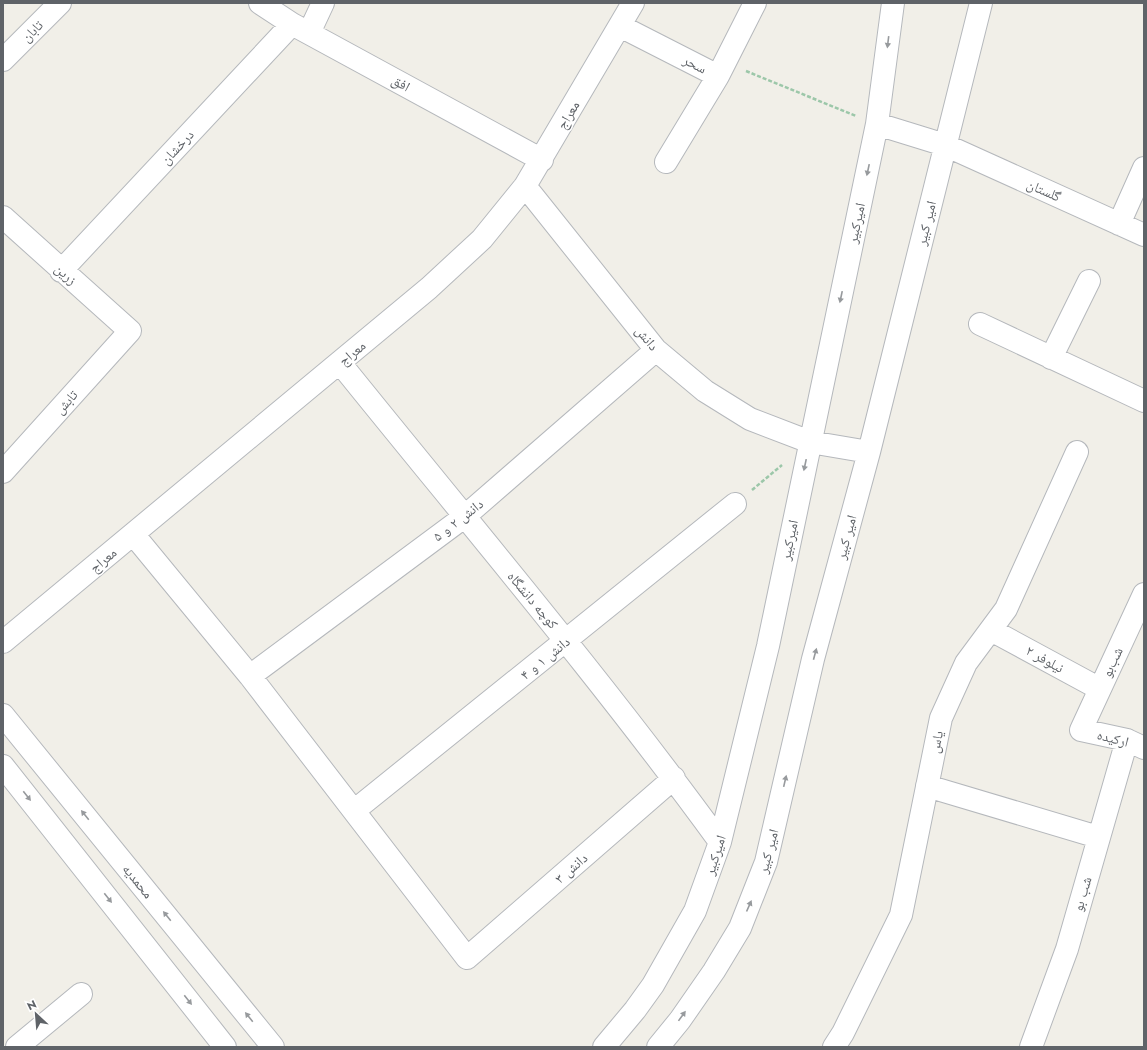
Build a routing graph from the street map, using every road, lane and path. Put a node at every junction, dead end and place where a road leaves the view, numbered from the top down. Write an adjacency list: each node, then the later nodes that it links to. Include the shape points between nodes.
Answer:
1 (60, 3): 10 (street, تابان)
2 (260, 3): 9 (street, افق)
3 (323, 3): 9 (street, درخشان)
4 (633, 3): 8 (street, معراج)
5 (755, 3): 11 (street, سحر)
6 (893, 3): 12 (street, امیرکبیر, one-way to 12)
7 (981, 3): 13 (street, امیر کبیر)
8 (620, 26): 11 (street, سحر); 14 (street, معراج)
9 (301, 28): 14 (street, افق); 21 (street, درخشان)
10 (3, 60)
11 (721, 69): 12 (path); 15 (street)
12 (877, 124): 13 (street, گلستان); 29 (street, امیرکبیر, one-way to 29)
13 (945, 144): 19 (street, گلستان); 30 (street, امیر کبیر)
14 (542, 160): 17 (street, معراج)
15 (666, 162)
16 (1144, 168): 19 (street)
17 (526, 186): 25 (street, دانش); 27 (street, معراج, via 482,239 429,288)
18 (3, 217): 21 (street, زرین)
19 (1119, 224): 20 (street, گلستان)
20 (1144, 234)
21 (61, 270): 24 (street, زرین)
22 (1089, 280): 26 (street)
23 (980, 324): 26 (street)
24 (130, 331): 32 (street, تابش)
25 (656, 350): 29 (street, دانش, via 705,391 730,407 750,418); 34 (street, دانش ۲ و ۵)
26 (1051, 358): 28 (street)
27 (340, 363): 34 (street, کوچه دانشگاه); 35 (street, معراج)
28 (1144, 401)
29 (810, 442): 30 (street, دانش); 33 (path); 50 (street, امیرکبیر, one-way to 50, via 768,646)
30 (869, 452): 56 (street, امیر کبیر, one-way to 30, via 714,971 740,928 766,862 813,659)
31 (1077, 452): 37 (street, یاس, via 1006,609)
32 (3, 472)
33 (735, 504): 38 (street, دانش ۱ و ۴)
34 (464, 517): 38 (street, کوچه دانشگاه); 40 (street, دانش ۲ و ۵)
35 (133, 534): 39 (street, معراج); 40 (street)
36 (1144, 594): 41 (street, شب‌بو)
37 (991, 630): 41 (street, نیلوفر ۲); 47 (street, یاس, via 966,663 941,718)
38 (567, 641): 46 (street, کوچه دانشگاه); 48 (street, دانش ۱ و ۴)
39 (3, 642)
40 (250, 676): 48 (street)
41 (1100, 689): 43 (street, شب‌بو)
42 (3, 715): 54 (street, محمدیه, one-way to 42)
43 (1081, 730): 44 (street, ارکیده)
44 (1136, 744): 49 (street, شب بو)
45 (3, 766): 53 (street, one-way to 53)
46 (674, 778): 48 (street, دانش ۳, via 467,958); 50 (street, کوچه دانشگاه)
47 (927, 786): 49 (street); 57 (street, یاس, via 901,916)
48 (355, 810)
49 (1098, 837): 58 (street, شب بو, via 1067,949)
50 (720, 842): 55 (street, امیرکبیر, via 696,911 653,985)
51 (82, 994): 52 (street)
52 (17, 1047)
53 (225, 1047)
54 (273, 1047)
55 (604, 1047)
56 (658, 1047)
57 (834, 1047)
58 (1031, 1047)

